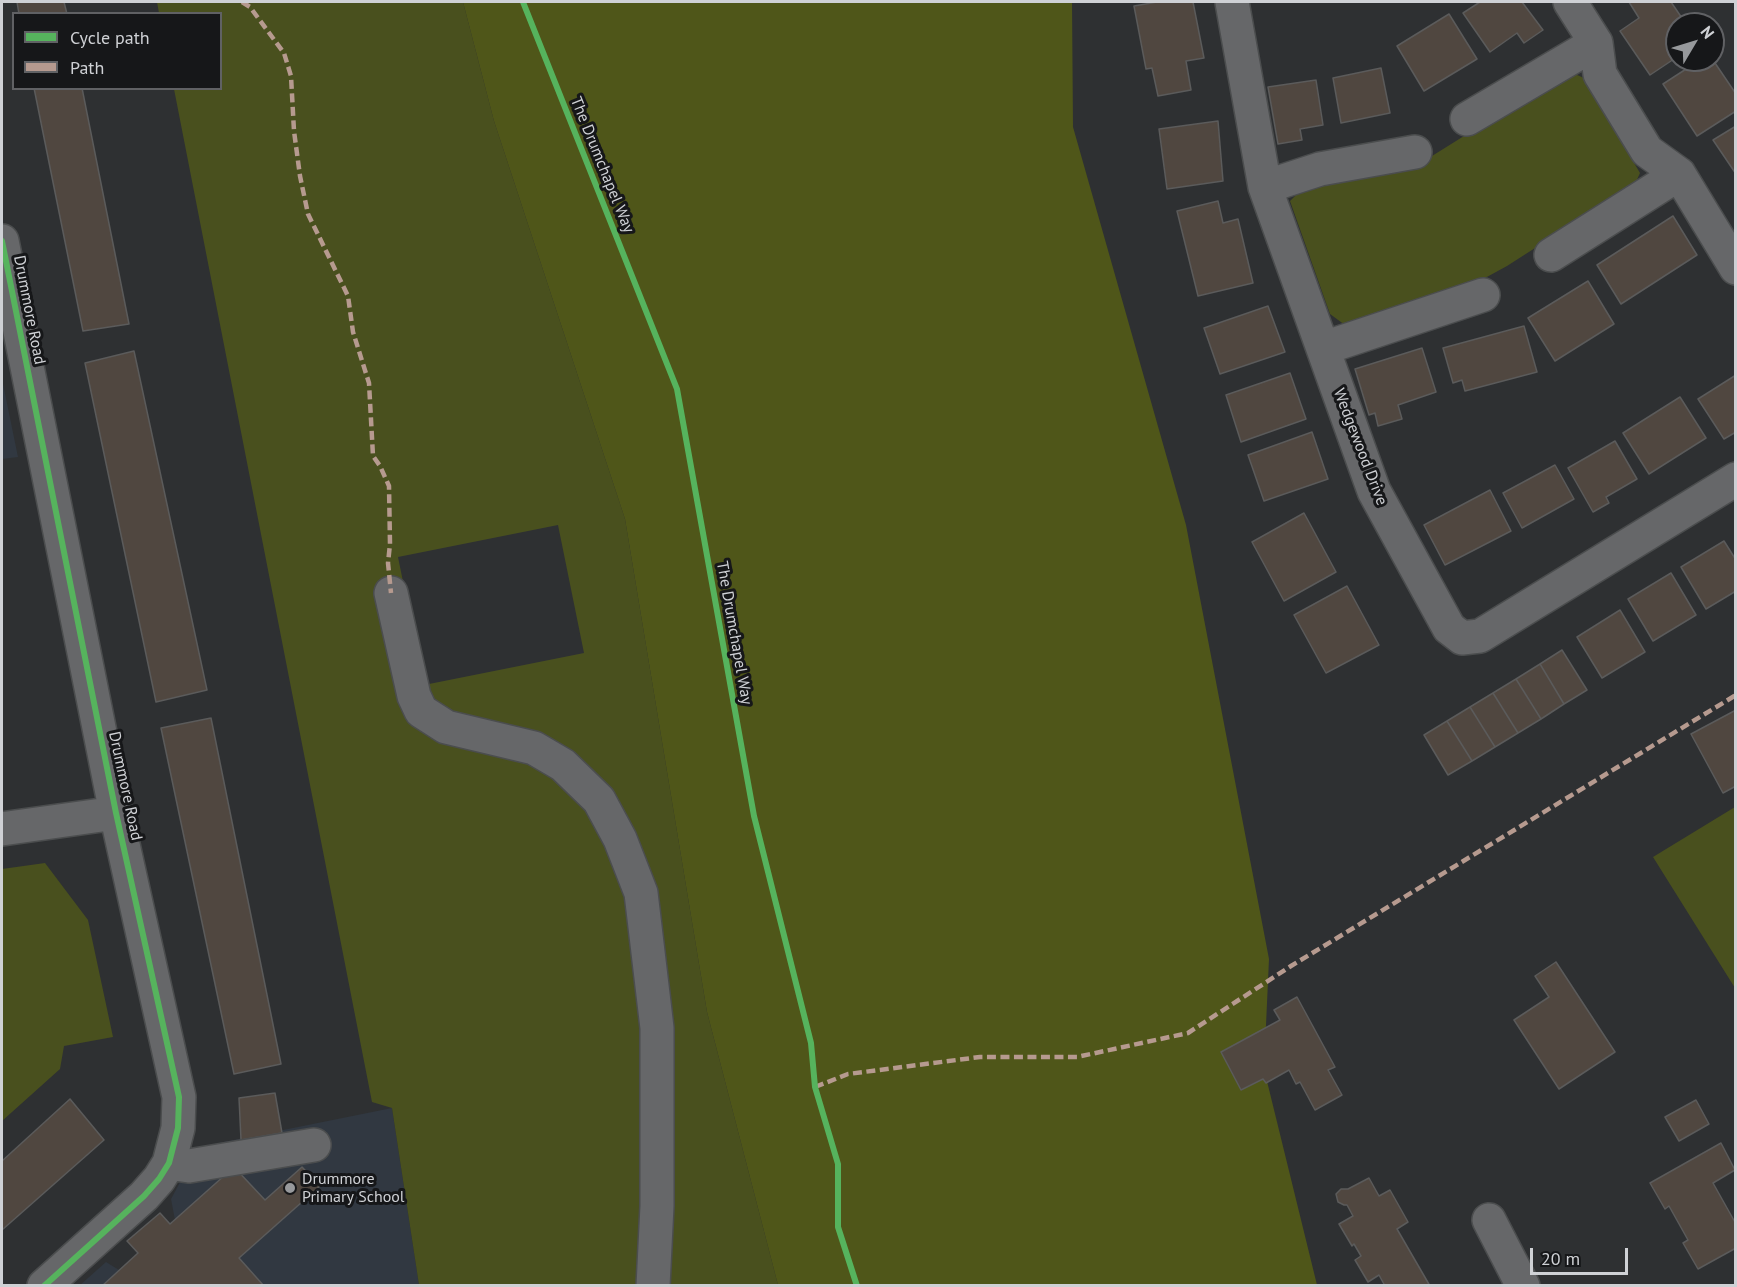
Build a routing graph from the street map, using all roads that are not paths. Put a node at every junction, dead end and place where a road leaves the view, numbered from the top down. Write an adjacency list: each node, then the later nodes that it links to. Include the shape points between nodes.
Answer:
1 (1232, 2): 7 (street, Wedgewood Drive)
2 (1570, 2): 3 (street)
3 (1596, 43): 4 (street); 6 (street, via 1600,74 1647,151)
4 (1467, 119)
5 (1415, 152): 7 (street, via 1320,169)
6 (1679, 174): 9 (street); 10 (street)
7 (1265, 187): 12 (street, Wedgewood Drive)
8 (2, 241): 15 (street, Drummore Road)
9 (1551, 255)
10 (1736, 268)
11 (1482, 295): 12 (street)
12 (1324, 348): 13 (street, Wedgewood Drive, via 1374,491 1449,628 1462,638 1480,636)
13 (1736, 479)
14 (391, 593): 21 (street, via 414,696 421,711 446,727 534,748 563,765 599,800 620,839 641,893 657,1028)
15 (116, 813): 16 (street); 18 (street, Drummore Road, via 179,1097 178,1128)
16 (2, 829)
17 (314, 1145): 18 (street, via 189,1166)
18 (169, 1163): 20 (street, Drummore Road, via 144,1196)
19 (1489, 1220): 22 (street)
20 (44, 1286)
21 (653, 1286)
22 (1522, 1286)

